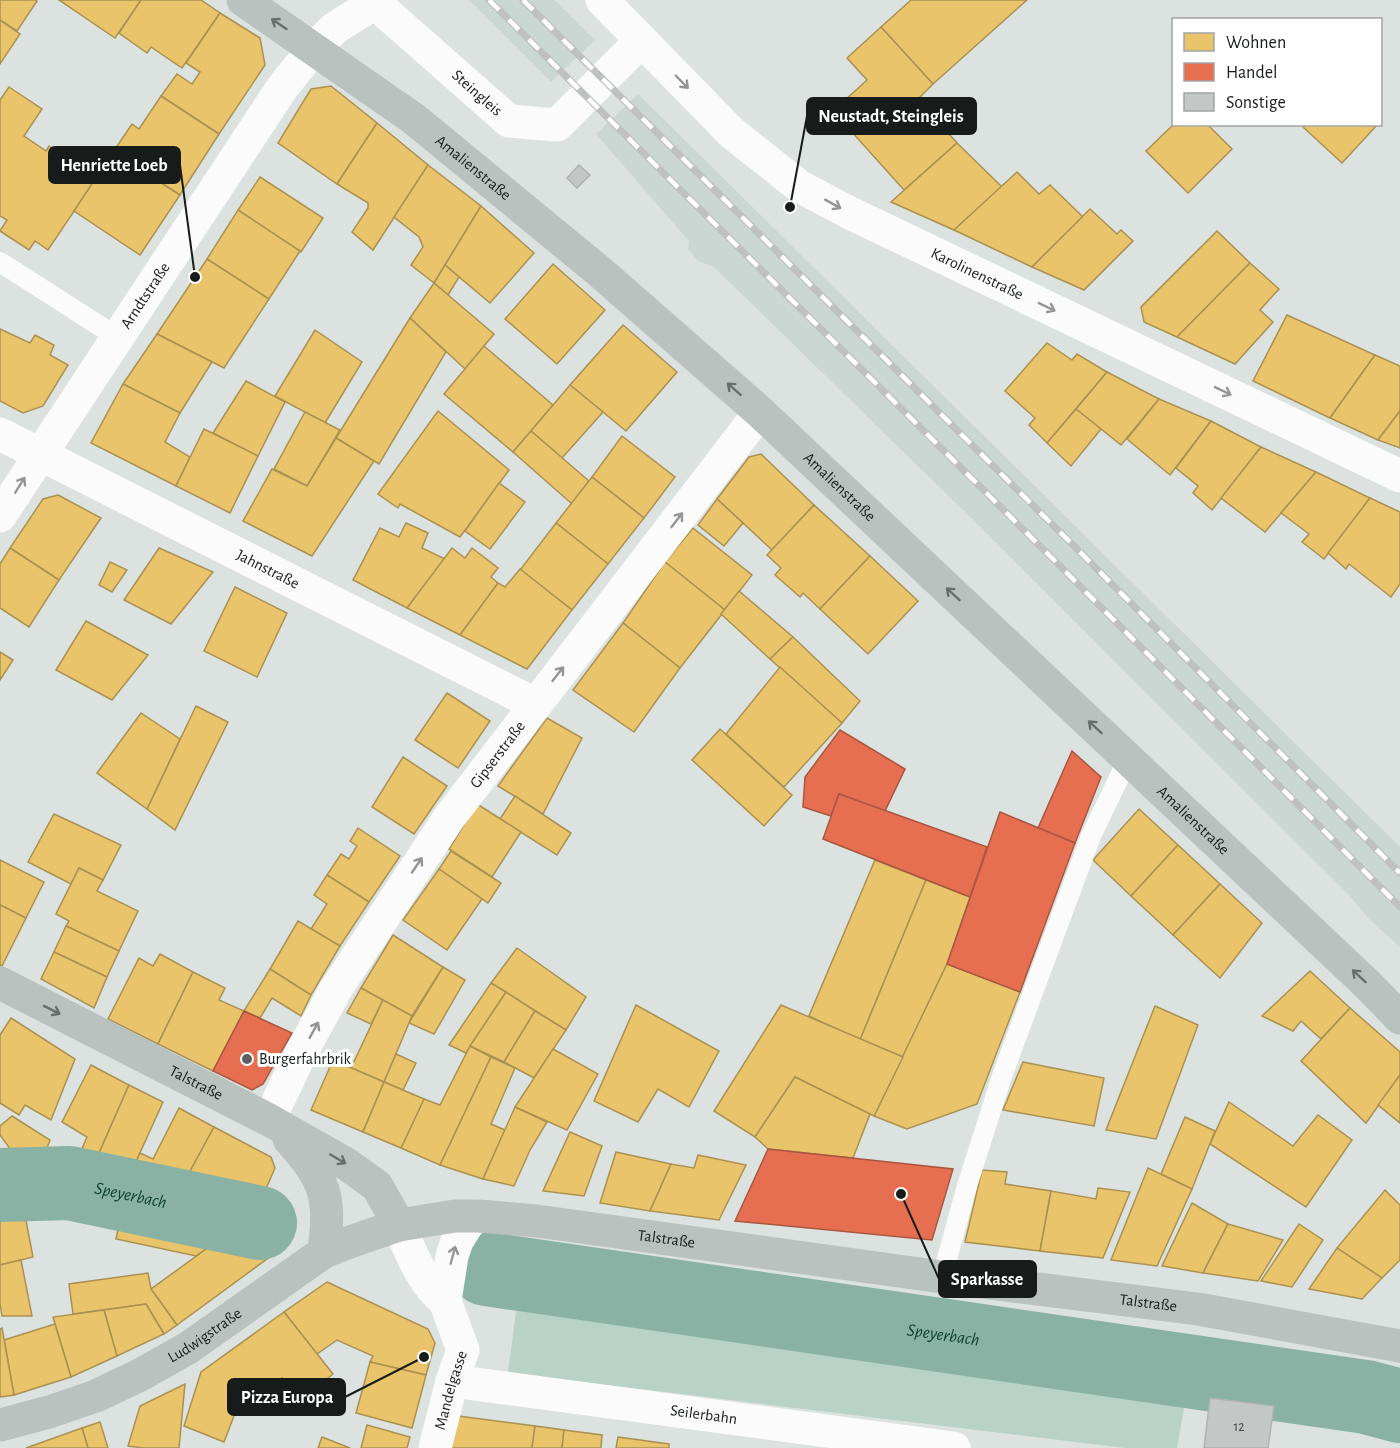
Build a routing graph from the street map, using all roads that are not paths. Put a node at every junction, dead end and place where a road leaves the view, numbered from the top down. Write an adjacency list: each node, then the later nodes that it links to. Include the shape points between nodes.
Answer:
1 (243, 0): 4 (main road, Amalienstraße, one-way to 1)
2 (602, 0): 3 (street, Karolinenstraße)
3 (641, 41): 4 (street, Steingleis, via 557,125 509,121 375,3 335,28); 10 (street, Karolinenstraße, one-way to 10, via 732,133 799,186)
4 (314, 48): 6 (street, Arndtstraße, via 282,88); 7 (main road, Amalienstraße, one-way to 4, via 600,272 431,133)
5 (0, 262): 6 (lane)
6 (117, 337): 9 (street, Arndtstraße)
7 (760, 412): 12 (street, Gipserstraße, one-way to 7); 13 (main road, Amalienstraße, one-way to 7)
8 (0, 434): 9 (street, Jahnstraße)
9 (39, 454): 11 (street, Arndtstraße, one-way to 9); 12 (street, Jahnstraße)
10 (1400, 476)
11 (0, 516)
12 (535, 704): 16 (street, Gipserstraße, one-way to 12, via 336,989 449,818)
13 (1128, 759): 15 (main road, Amalienstraße, one-way to 13); 20 (lane, via 1091,836 1002,1076)
14 (0, 983): 16 (main road, Talstraße, one-way to 16)
15 (1400, 1018)
16 (269, 1120): 18 (main road, Talstraße, one-way to 18, via 377,1186); 19 (main road, via 304,1156 321,1182 326,1197)
17 (477, 1216): 18 (main road, Talstraße); 20 (main road, Talstraße); 21 (street, Mandelgasse, one-way to 17, via 457,1241)
18 (399, 1225): 19 (main road, Ludwigstraße); 21 (street, Mandelgasse, via 418,1270)
19 (324, 1252): 24 (main road, Ludwigstraße, via 188,1348 140,1375 96,1396)
20 (942, 1277): 22 (main road, Talstraße, via 1198,1309)
21 (445, 1300): 23 (street, Mandelgasse, via 463,1350)
22 (1400, 1346)
23 (452, 1381): 25 (street, Mandelgasse); 26 (street, Seilerbahn)
24 (0, 1425)
25 (435, 1448)
26 (954, 1448)

